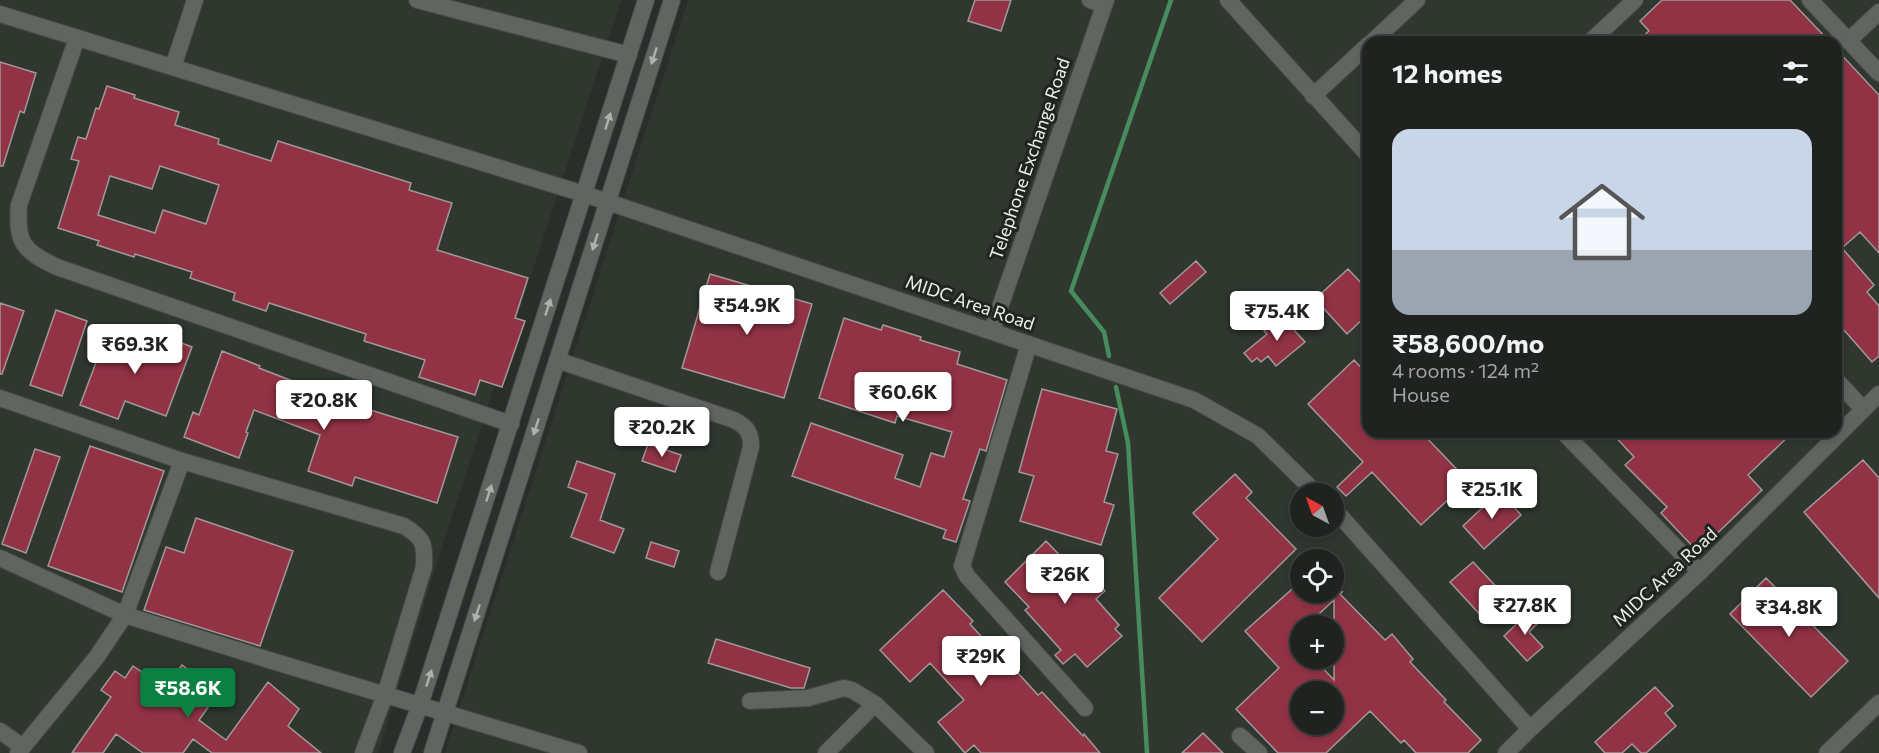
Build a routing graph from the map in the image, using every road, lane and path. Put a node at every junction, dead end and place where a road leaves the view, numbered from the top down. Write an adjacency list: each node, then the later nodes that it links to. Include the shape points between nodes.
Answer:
1 (195, 0): 18 (street)
2 (417, 0): 17 (street)
3 (646, 0): 17 (street)
4 (672, 0): 21 (street, one-way to 21)
5 (1228, 0): 22 (street)
6 (1417, 0): 12 (street)
7 (1635, 0): 13 (street)
8 (1810, 0): 15 (street)
9 (1100, 2): 26 (street, Telephone Exchange Road)
10 (1879, 12): 15 (street)
11 (0, 14): 14 (street, MIDC Area Road)
12 (1378, 36)
13 (1596, 36)
14 (77, 38): 18 (street, MIDC Area Road); 33 (street, via 19,205 17,227 21,240 35,256 57,267)
15 (1848, 41): 20 (street)
16 (1362, 51): 22 (street)
17 (628, 55): 19 (street)
18 (172, 67): 24 (street, MIDC Area Road)
19 (623, 72): 21 (street); 24 (street, one-way to 19)
20 (1879, 73)
21 (647, 79): 25 (street)
22 (1313, 96): 23 (street)
23 (1362, 149)
24 (584, 194): 25 (street, MIDC Area Road); 33 (street, one-way to 24)
25 (608, 201): 26 (street, MIDC Area Road); 28 (street, one-way to 28)
26 (992, 330): 27 (street, MIDC Area Road)
27 (1029, 345): 38 (street, MIDC Area Road, via 1194,400 1258,436); 49 (street, via 962,566)
28 (557, 360): 41 (street, via 746,427 751,447); 50 (street, one-way to 50)
29 (1842, 386): 32 (street)
30 (1879, 393): 32 (street, MIDC Area Road)
31 (0, 398): 37 (street)
32 (1863, 409): 34 (street, MIDC Area Road)
33 (511, 424): 48 (street, one-way to 33)
34 (1842, 430)
35 (1569, 438): 42 (street)
36 (1834, 438): 42 (street, MIDC Area Road)
37 (182, 461): 43 (street); 44 (street, via 404,526 417,534 425,547 424,567)
38 (1306, 483)
39 (1344, 520): 51 (street)
40 (0, 558): 43 (street)
41 (718, 572)
42 (1700, 572): 51 (street, MIDC Area Road)
43 (125, 615): 44 (street); 54 (street, via 96,658)
44 (385, 695): 48 (street); 55 (street)
45 (750, 700): 47 (street, via 808,698 844,688)
46 (1879, 703): 63 (street)
47 (874, 704): 59 (street); 60 (street)
48 (420, 705): 50 (street); 56 (street)
49 (1085, 708)
50 (445, 712): 57 (street); 58 (street)
51 (1530, 729): 62 (street, MIDC Area Road)
52 (0, 731): 54 (street)
53 (1240, 736): 61 (street)
54 (20, 750)
55 (363, 753)
56 (402, 753)
57 (432, 753)
58 (579, 753)
59 (826, 753)
60 (926, 753)
61 (1258, 753)
62 (1506, 753)
63 (1827, 753)

